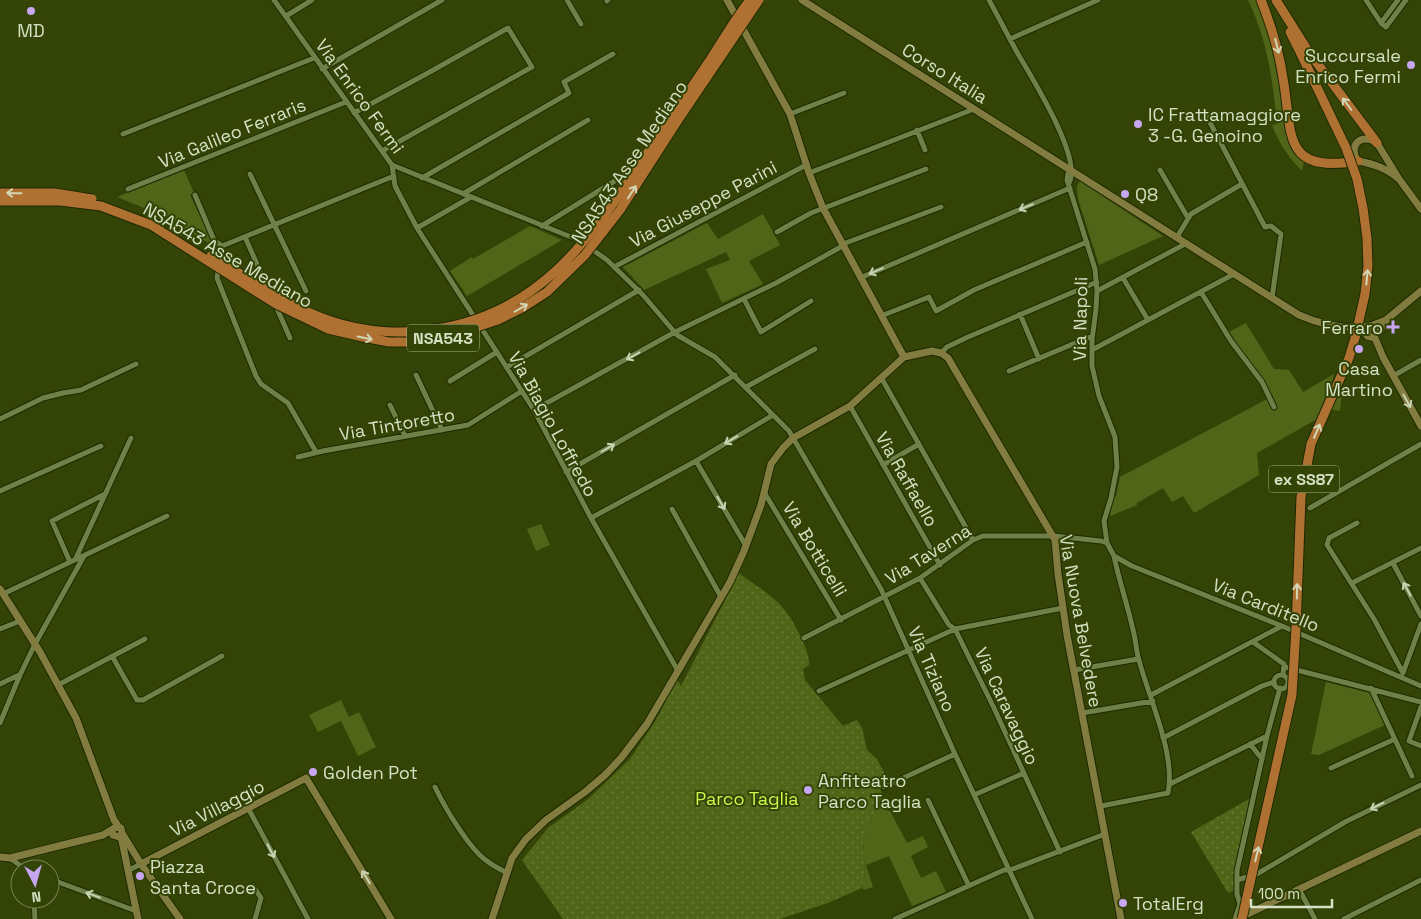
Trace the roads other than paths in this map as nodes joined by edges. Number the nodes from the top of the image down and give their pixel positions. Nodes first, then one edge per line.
1 (274, 0) edge
2 (312, 0) edge
3 (442, 0) edge
4 (567, 0) edge
5 (727, 0) edge
6 (750, 0) edge
7 (759, 0) edge
8 (802, 0) edge
9 (989, 0) edge
10 (1098, 0) edge
11 (1260, 0) edge
12 (1275, 0) edge
13 (1366, 0) edge
14 (1398, 0) edge
15 (1406, 0) edge
16 (286, 16) junction
17 (1381, 23) junction
18 (581, 24) dead end
19 (1010, 39) junction
20 (614, 54) dead end
21 (314, 58) junction
22 (322, 69) junction
23 (844, 93) dead end
24 (346, 102) junction
25 (974, 109) junction
26 (354, 113) junction
27 (1205, 113) dead end
28 (790, 114) junction
29 (588, 120) dead end
30 (918, 130) junction
31 (123, 134) dead end
32 (1377, 143) junction
33 (925, 150) dead end
34 (382, 151) junction
35 (1358, 162) junction
36 (392, 165) junction
37 (806, 165) junction
38 (926, 169) dead end
39 (1071, 170) junction
40 (1160, 170) dead end
41 (809, 173) junction
42 (250, 174) dead end
43 (394, 176) junction
44 (422, 178) junction
45 (618, 178) dead end
46 (1399, 179) junction
47 (1242, 184) junction
48 (1070, 186) junction
49 (128, 189) dead end
50 (0, 193) edge
51 (463, 194) junction
52 (195, 196) dead end
53 (471, 197) junction
54 (1414, 199) junction
55 (0, 201) edge
56 (941, 207) dead end
57 (823, 208) junction
58 (1421, 209) edge
59 (1421, 215) edge
60 (1188, 218) junction
61 (273, 225) junction
62 (542, 226) junction
63 (417, 228) junction
64 (777, 232) dead end
65 (245, 237) junction
66 (1177, 237) junction
67 (1087, 242) junction
68 (1187, 243) junction
69 (843, 244) junction
70 (222, 246) junction
71 (614, 267) junction
72 (1234, 274) junction
73 (860, 278) junction
74 (1123, 278) junction
75 (1097, 282) junction
76 (639, 290) junction
77 (306, 291) dead end
78 (1097, 291) junction
79 (1421, 291) edge
80 (1201, 292) junction
81 (1272, 298) junction
82 (744, 300) junction
83 (811, 301) dead end
84 (1020, 314) junction
85 (881, 316) junction
86 (1148, 320) junction
87 (1386, 320) junction
88 (1371, 325) junction
89 (1355, 329) junction
90 (1380, 331) junction
91 (675, 332) junction
92 (1092, 336) junction
93 (1367, 336) junction
94 (290, 338) dead end
95 (1375, 338) junction
96 (815, 349) dead end
97 (1092, 350) junction
98 (497, 352) junction
99 (944, 354) junction
100 (904, 357) junction
101 (1039, 359) junction
102 (1421, 360) edge
103 (136, 364) dead end
104 (507, 367) junction
105 (1009, 372) dead end
106 (735, 375) junction
107 (416, 376) dead end
108 (1394, 376) junction
109 (882, 378) junction
110 (450, 381) dead end
111 (746, 387) junction
112 (522, 391) junction
113 (390, 404) dead end
114 (850, 406) junction
115 (1274, 407) dead end
116 (534, 410) junction
117 (773, 415) junction
118 (0, 419) edge
119 (1421, 426) edge
120 (442, 430) junction
121 (405, 436) junction
122 (131, 438) dead end
123 (793, 438) junction
124 (919, 444) junction
125 (1421, 444) edge
126 (101, 446) dead end
127 (316, 452) junction
128 (298, 457) dead end
129 (696, 461) junction
130 (883, 465) junction
131 (566, 472) junction
132 (0, 491) edge
133 (764, 492) junction
134 (105, 494) junction
135 (1310, 508) dead end
136 (672, 509) dead end
137 (167, 516) dead end
138 (591, 518) junction
139 (1357, 523) dead end
140 (1054, 536) junction
141 (973, 540) junction
142 (1106, 543) junction
143 (746, 546) junction
144 (1421, 548) edge
145 (84, 556) junction
146 (1114, 556) junction
147 (73, 561) junction
148 (1392, 563) junction
149 (940, 565) junction
150 (920, 578) junction
151 (1352, 583) junction
152 (1, 592) edge
153 (721, 597) junction
154 (885, 597) junction
155 (1063, 608) junction
156 (1421, 616) edge
157 (841, 620) junction
158 (20, 621) junction
159 (1421, 624) edge
160 (1282, 626) junction
161 (0, 629) edge
162 (955, 629) junction
163 (145, 638) dead end
164 (804, 638) dead end
165 (1253, 642) junction
166 (35, 644) junction
167 (909, 650) junction
168 (112, 656) junction
169 (222, 656) dead end
170 (1138, 659) junction
171 (1285, 667) junction
172 (1074, 670) junction
173 (678, 671) junction
174 (1307, 673) junction
175 (20, 675) junction
176 (1283, 675) junction
177 (1402, 675) junction
178 (1274, 682) junction
179 (1288, 683) junction
180 (0, 684) edge
181 (58, 685) junction
182 (1421, 686) edge
183 (1280, 688) junction
184 (1371, 688) junction
185 (819, 691) dead end
186 (1152, 698) junction
187 (1421, 702) edge
188 (1421, 707) edge
189 (1082, 713) junction
190 (0, 723) edge
191 (1267, 736) junction
192 (1163, 738) junction
193 (1395, 739) junction
194 (1250, 744) junction
195 (1421, 746) edge
196 (955, 754) junction
197 (1262, 759) junction
198 (1331, 768) dead end
199 (1024, 772) junction
200 (1412, 776) dead end
201 (1170, 784) junction
202 (1421, 784) edge
203 (434, 787) dead end
204 (884, 787) dead end
205 (974, 795) junction
206 (928, 800) dead end
207 (1100, 806) junction
208 (248, 808) junction
209 (1421, 831) edge
210 (116, 832) junction
211 (1105, 834) junction
212 (1060, 852) junction
213 (0, 856) edge
214 (10, 858) joint
215 (141, 864) junction
216 (129, 870) junction
217 (1010, 870) junction
218 (507, 873) junction
219 (1237, 880) junction
220 (1421, 880) edge
221 (60, 883) edge
222 (253, 886) dead end
223 (969, 886) junction
224 (1299, 889) junction
225 (1240, 904) junction
226 (1253, 911) junction
227 (137, 915) edge
228 (180, 919) edge
229 (255, 919) edge
230 (308, 919) edge
231 (391, 919) edge
232 (492, 919) edge
233 (895, 919) edge
234 (1032, 919) edge
235 (1121, 919) edge
236 (1236, 919) edge
237 (1242, 919) edge
238 (1315, 919) edge
239 (1344, 919) edge

1 - 16 street, Via Enrico Fermi
2 - 16 street
3 - 22 street
4 - 18 street
5 - 28 street
6 -> 50 highway, NSA543 Asse Mediano / NSA543, bridge
55 -> 7 highway, NSA543 Asse Mediano / NSA543, bridge
8 - 25 street, Corso Italia
9 - 19 street
10 - 19 street
11 -> 35 highway
32 -> 12 highway
237 -> 12 highway, ex SS87, bridge
13 - 17 street
14 - 17 street
15 - 17 street
16 - 21 street, Via Enrico Fermi
19 - 39 street
20 - 44 street
21 - 22 street, Via Enrico Fermi
21 - 31 street
22 - 24 street, Via Enrico Fermi
23 - 28 street
24 - 26 street, Via Enrico Fermi
24 - 49 street, Via Galileo Ferraris
25 - 30 street
25 - 39 street, Corso Italia
26 - 34 street, Via Enrico Fermi
26 - 34 street
27 - 47 street
28 - 37 street
29 - 51 street
30 - 33 street
30 - 41 street
32 - 35 street
32 - 46 street
34 - 36 street, Via Enrico Fermi
35 - 46 street
36 - 43 street, Via Biagio Loffredo
36 - 44 street, Via Enrico Fermi
37 - 41 street
37 - 71 street, Via Giuseppe Parini
38 - 57 street
39 - 48 street, Via Napoli
39 - 66 street, Corso Italia
40 - 60 street
41 - 57 street
42 - 61 street
43 - 61 street
43 - 63 street, Via Biagio Loffredo
44 - 51 street, Via Enrico Fermi
45 - 62 street
46 - 54 street
47 - 60 street
47 - 81 street
48 - 67 street, Via Napoli
48 -> 73 street
51 - 53 street, Via Enrico Fermi
52 - 70 street
53 - 62 street, Via Enrico Fermi
53 - 63 street
54 - 58 street
54 - 59 street
56 - 69 street
57 - 64 street
57 - 69 street
60 - 66 street
61 - 65 street
61 - 77 street
62 - 71 street, Via Enrico Fermi
63 - 98 street, Via Biagio Loffredo
65 - 70 street
65 - 94 street
66 - 68 street, Corso Italia
67 - 75 street, Via Napoli
67 - 85 street
68 - 72 street, Corso Italia
68 - 74 street
69 - 73 street
69 - 82 street
70 - 127 street
71 - 76 street, Via Enrico Fermi
72 - 80 street
72 - 81 street, Corso Italia
73 - 85 street
74 - 78 street
74 - 86 street
75 - 78 street, Via Napoli
75 - 84 street
76 - 91 street, Via Enrico Fermi
76 - 104 street
78 - 92 street, Via Napoli
79 - 87 street
80 - 86 street
80 - 115 street
81 - 89 street, Corso Italia
82 - 83 street
82 - 91 street
84 - 99 street
84 - 101 street
85 - 100 street
86 - 97 street
87 - 88 street
87 - 90 street
88 - 89 street
88 - 90 street
88 - 93 street
89 - 93 street
90 - 95 street
91 - 106 street, Via Enrico Fermi
91 -> 116 street
92 - 97 street, Via Napoli
92 - 101 street
93 - 95 street
95 - 108 street
96 - 111 street
97 - 142 street, Via Napoli
98 - 104 street, Via Biagio Loffredo
98 - 110 street
99 - 100 street
99 - 140 street, Via Nuova Belvedere
100 - 109 street
101 - 105 street
102 - 108 street
103 - 118 street
104 - 112 street, Via Biagio Loffredo
106 - 111 street, Via Enrico Fermi
131 -> 106 street
107 - 120 street
108 -> 119 street
109 - 114 street
109 - 124 street
111 - 117 street, Via Enrico Fermi
112 - 116 street, Via Biagio Loffredo
112 - 120 street, Via Tintoretto
113 - 121 street
114 - 123 street
114 - 130 street, Via Raffaello
116 - 131 street, Via Biagio Loffredo
117 - 123 street, Via Enrico Fermi
117 -> 129 street
120 - 121 street, Via Tintoretto
121 - 127 street, Via Tintoretto
122 - 134 street
123 - 133 street
123 - 154 street, Via Tiziano
124 - 130 street
124 - 141 street
125 - 135 street
126 - 132 street
127 - 128 street, Via Tintoretto
129 - 138 street
129 -> 143 street
130 - 149 street, Via Raffaello
131 - 138 street, Via Biagio Loffredo
133 - 143 street
133 - 157 street, Via Botticelli
134 - 147 street
134 - 147 street
136 - 153 street
137 - 145 street
138 - 173 street, Via Biagio Loffredo
139 - 151 street
140 - 141 street, Via Taverna
140 - 142 street, Via Taverna
140 - 155 street, Via Nuova Belvedere
141 - 149 street, Via Taverna
142 - 146 street
143 - 153 street
144 - 148 street
145 - 147 street
145 - 166 street
146 - 160 street, Via Carditello
146 - 170 street
147 - 152 street
148 - 151 street
156 -> 148 street
149 - 150 street, Via Taverna
150 - 154 street, Via Taverna
150 - 162 street, Via Caravaggio
151 - 177 street
152 - 158 street
153 - 173 street
154 - 157 street, Via Taverna
154 - 167 street, Via Tiziano
155 - 162 street
155 - 172 street, Via Nuova Belvedere
157 - 164 street, Via Taverna
158 - 161 street
158 - 166 street
159 - 177 street
160 - 165 street
160 - 177 street, Via Carditello
162 - 167 street
162 - 199 street, Via Caravaggio
163 - 168 street
165 - 171 street
165 - 186 street
166 - 175 street
166 - 181 street
167 - 185 street
167 - 196 street, Via Tiziano
168 - 169 street
168 - 181 street
170 - 172 street
170 - 186 street
171 - 174 street
171 - 176 street
172 - 189 street, Via Nuova Belvedere
173 - 218 street
174 - 179 street
174 - 184 street
175 - 180 street
175 - 190 street
176 - 178 street
176 - 179 street
177 - 182 street, Via Carditello
178 - 183 street
178 - 192 street
179 - 183 street
181 - 210 street
183 - 191 street
184 - 187 street
184 - 193 street
186 - 189 street
186 - 192 street
188 - 195 street
189 - 207 street, Via Nuova Belvedere
191 - 194 street
191 - 197 street
192 - 201 street
193 - 198 street
193 - 200 street
194 - 197 street
194 - 201 street
196 - 204 street
196 - 205 street, Via Tiziano
197 - 219 street
199 - 205 street
199 - 212 street, Via Caravaggio
201 - 207 street
202 -> 219 street
203 - 218 street
205 - 217 street, Via Tiziano
206 - 223 street
207 - 211 street, Via Nuova Belvedere
208 - 215 street, Via Villaggio
208 -> 230 street
231 -> 208 street, Via Villaggio
209 - 224 street
210 - 214 street
210 - 215 street
210 - 216 street
211 - 212 street
211 - 235 street, Via Nuova Belvedere
212 - 217 street
213 - 214 street
215 - 216 street
215 - 228 street
216 - 227 street
217 - 223 street
217 - 234 street, Via Tiziano
218 - 232 street
219 - 225 street
220 - 239 street
227 -> 221 street
222 - 229 street
223 - 233 street
224 - 226 street
224 - 238 street
225 - 226 street
225 - 236 street
226 - 236 street

